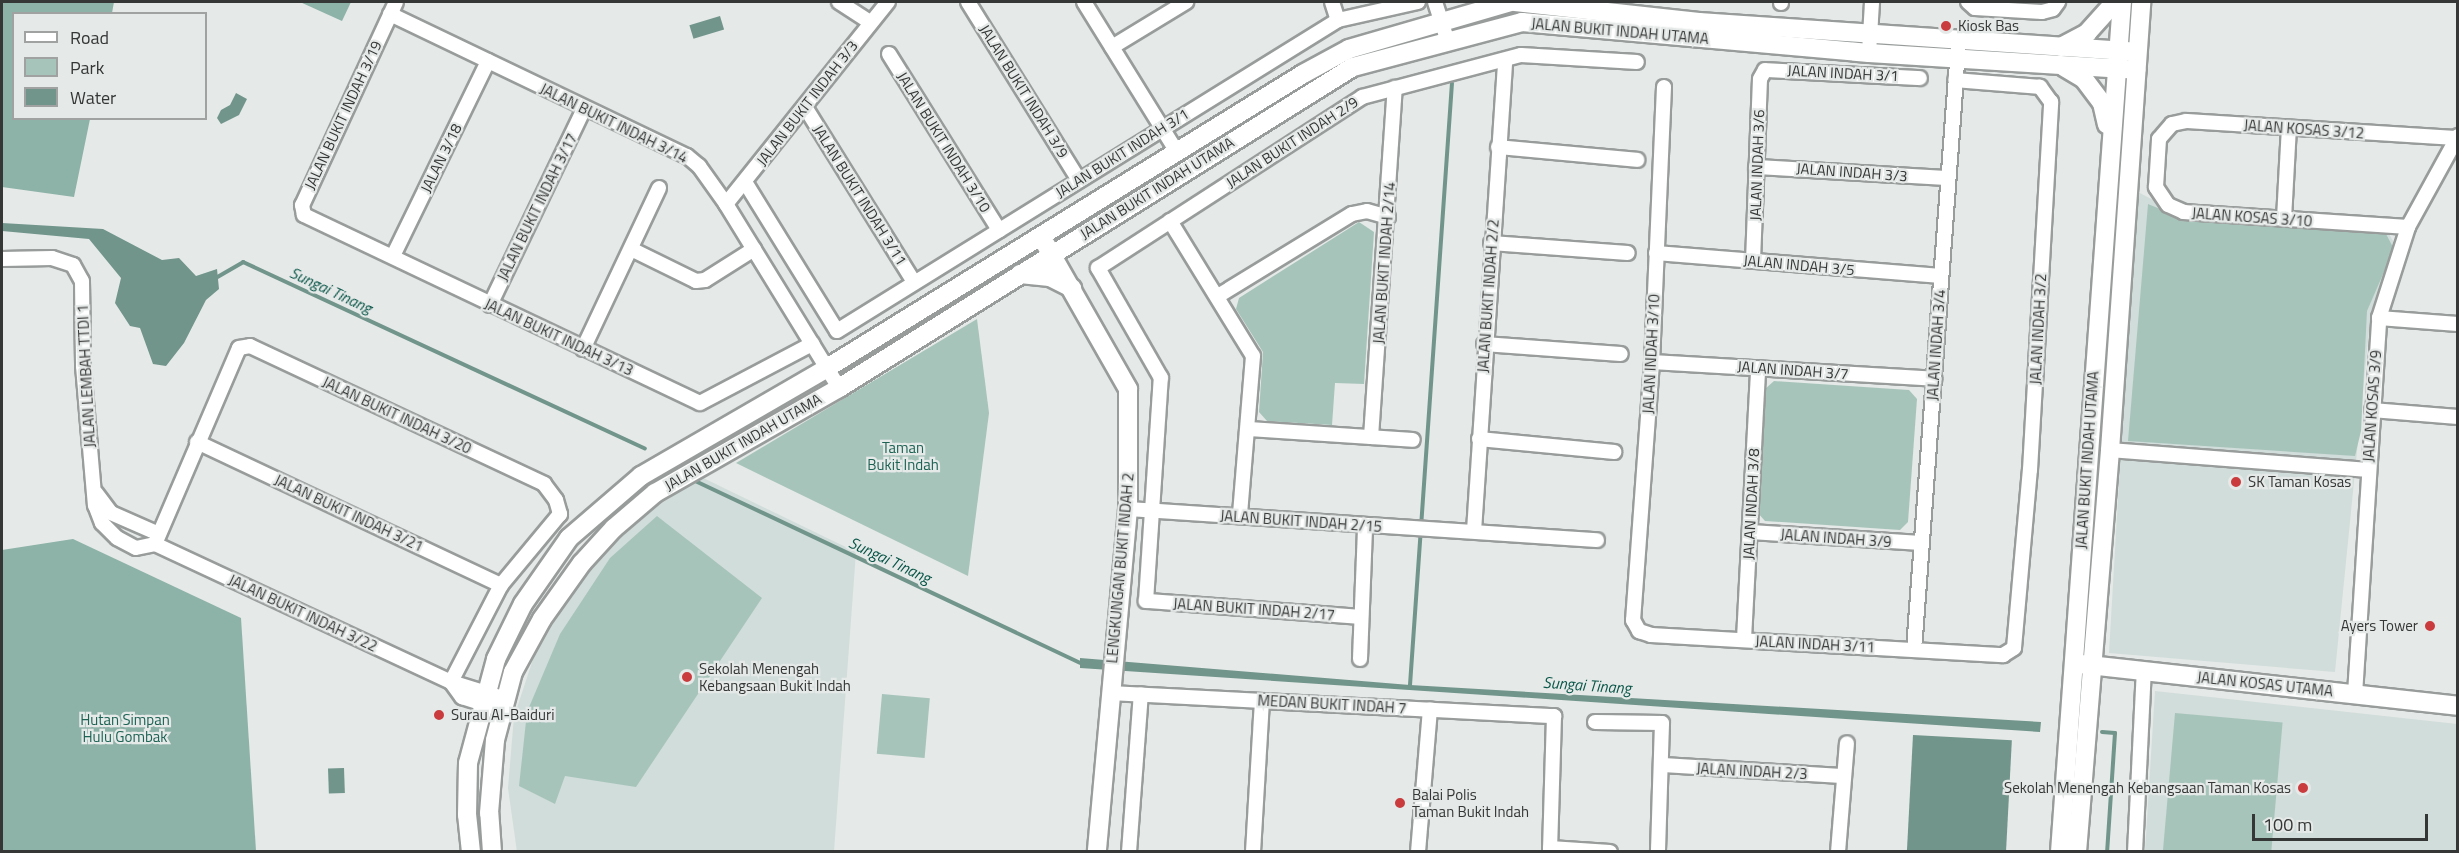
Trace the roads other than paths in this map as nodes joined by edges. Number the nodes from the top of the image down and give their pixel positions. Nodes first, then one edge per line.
1 (396, 2) edge
2 (839, 2) edge
3 (888, 2) edge
4 (968, 2) edge
5 (1084, 2) edge
6 (1186, 2) edge
7 (1332, 2) edge
8 (1418, 2) edge
9 (1435, 2) edge
10 (1510, 2) edge
11 (1515, 2) edge
12 (1872, 2) edge
13 (1968, 2) edge
14 (2058, 2) edge
15 (2115, 2) edge
16 (2122, 2) edge
17 (2140, 2) edge
18 (390, 14) junction
19 (1338, 20) junction
20 (870, 22) junction
21 (1441, 22) junction
22 (1447, 40) junction
23 (1869, 44) junction
24 (1112, 47) junction
25 (1958, 50) junction
26 (2137, 52) junction
27 (890, 54) dead end
28 (2061, 56) junction
29 (1505, 60) junction
30 (2117, 60) junction
31 (488, 61) junction
32 (1636, 62) dead end
33 (1765, 70) joint
34 (2136, 70) junction
35 (1920, 78) dead end
36 (1955, 80) junction
37 (1664, 87) dead end
38 (1395, 88) junction
39 (805, 107) junction
40 (584, 109) junction
41 (1162, 128) junction
42 (2289, 128) junction
43 (2110, 134) junction
44 (2456, 137) edge
45 (2159, 139) joint
46 (1498, 147) junction
47 (1177, 152) junction
48 (1637, 160) dead end
49 (1756, 166) junction
50 (1948, 178) junction
51 (1079, 180) junction
52 (745, 182) junction
53 (659, 188) dead end
54 (726, 204) junction
55 (304, 215) joint
56 (1388, 217) junction
57 (2284, 219) junction
58 (1170, 221) junction
59 (2408, 227) junction
60 (999, 230) junction
61 (1040, 236) junction
62 (1080, 236) junction
63 (1491, 243) junction
64 (631, 249) junction
65 (754, 249) junction
66 (1628, 253) dead end
67 (1656, 253) junction
68 (1052, 254) junction
69 (393, 256) junction
70 (2, 259) edge
71 (1753, 261) junction
72 (1020, 274) junction
73 (1941, 276) junction
74 (914, 282) junction
75 (1074, 290) junction
76 (1218, 296) junction
77 (490, 305) junction
78 (2379, 318) junction
79 (2457, 324) edge
80 (812, 344) junction
81 (1484, 344) junction
82 (583, 349) junction
83 (1621, 354) dead end
84 (1652, 362) junction
85 (827, 368) junction
86 (1758, 368) junction
87 (1934, 379) junction
88 (839, 388) junction
89 (2372, 410) junction
90 (2457, 417) edge
91 (1249, 429) junction
92 (1371, 437) junction
93 (1479, 439) junction
94 (1413, 440) dead end
95 (197, 442) junction
96 (2110, 450) junction
97 (1614, 452) dead end
98 (2368, 470) junction
99 (93, 488) junction
100 (1128, 509) junction
101 (1153, 512) junction
102 (1239, 515) junction
103 (1365, 526) junction
104 (1474, 531) junction
105 (1750, 532) junction
106 (157, 539) junction
107 (1597, 540) dead end
108 (1922, 543) junction
109 (501, 585) junction
110 (1361, 617) junction
111 (1633, 620) joint
112 (1744, 639) junction
113 (1914, 650) junction
114 (2003, 655) joint
115 (1360, 659) dead end
116 (2072, 663) junction
117 (2090, 665) junction
118 (2144, 671) junction
119 (451, 682) junction
120 (1110, 693) junction
121 (1141, 694) junction
122 (2355, 694) junction
123 (483, 698) junction
124 (1262, 701) junction
125 (502, 704) junction
126 (2457, 706) edge
127 (1430, 710) junction
128 (1595, 722) dead end
129 (1847, 744) dead end
130 (1662, 765) junction
131 (1843, 776) junction
132 (1550, 850) edge
133 (471, 852) edge
134 (492, 852) edge
135 (1097, 852) edge
136 (1129, 852) edge
137 (1253, 852) edge
138 (1419, 852) edge
139 (1610, 852) edge
140 (1658, 852) edge
141 (1838, 852) edge
142 (2060, 852) edge
143 (2077, 852) edge
144 (2135, 852) edge

1 - 18 street, JALAN BUKIT INDAH 3/19
2 - 20 street
3 - 20 street, JALAN BUKIT INDAH 3/3
4 - 51 street, JALAN BUKIT INDAH 3/9
5 - 24 street
6 - 24 street
7 - 19 street
8 - 19 street, JALAN BUKIT INDAH 3/1
9 - 21 street
10 - 21 street, JALAN BUKIT INDAH UTAMA
11 - 23 street, JALAN BUKIT INDAH UTAMA
12 - 23 street
13 - 14 street
15 - 28 street
16 - 30 street
17 - 26 street
18 - 31 street, JALAN BUKIT INDAH 3/14
18 - 55 street, JALAN BUKIT INDAH 3/19
19 - 41 street, JALAN BUKIT INDAH 3/1
20 - 39 street, JALAN BUKIT INDAH 3/3
21 - 22 street
21 - 47 street, JALAN BUKIT INDAH UTAMA
22 - 23 street, JALAN BUKIT INDAH UTAMA
22 - 62 street, JALAN BUKIT INDAH UTAMA
23 - 25 street, JALAN BUKIT INDAH UTAMA
24 - 41 street
25 - 28 street, JALAN BUKIT INDAH UTAMA
25 - 36 street, JALAN INDAH 3/4
26 - 30 street, JALAN BUKIT INDAH UTAMA
26 - 34 street, JALAN BUKIT INDAH UTAMA
27 - 60 street, JALAN BUKIT INDAH 3/10
28 - 30 street, JALAN BUKIT INDAH UTAMA
28 - 43 street
29 - 32 street, JALAN BUKIT INDAH 2/9
29 - 38 street, JALAN BUKIT INDAH 2/9
29 - 46 street, JALAN BUKIT INDAH 2/2
30 - 34 street, JALAN BUKIT INDAH UTAMA
30 - 43 street, JALAN BUKIT INDAH UTAMA
31 - 40 street, JALAN BUKIT INDAH 3/14
31 - 69 street, JALAN 3/18
33 - 35 street, JALAN INDAH 3/1
33 - 49 street, JALAN INDAH 3/6
34 - 96 street, JALAN BUKIT INDAH UTAMA
36 - 50 street, JALAN INDAH 3/4
36 - 114 street, JALAN INDAH 3/2
37 - 67 street, JALAN INDAH 3/10
38 - 56 street, JALAN BUKIT INDAH 2/14
38 - 58 street, JALAN BUKIT INDAH 2/9
39 - 52 street, JALAN BUKIT INDAH 3/3
39 - 74 street, JALAN BUKIT INDAH 3/11
40 - 54 street, JALAN BUKIT INDAH 3/14
40 - 77 street, JALAN BUKIT INDAH 3/17
41 - 47 street
41 - 51 street, JALAN BUKIT INDAH 3/1
42 - 44 street, JALAN KOSAS 3/12
42 - 45 street, JALAN KOSAS 3/12
42 - 57 street
43 - 116 street, JALAN BUKIT INDAH UTAMA
44 - 59 street, JALAN KOSAS 3/9
45 - 57 street, JALAN KOSAS 3/10
46 - 48 street
46 - 63 street, JALAN BUKIT INDAH 2/2
47 - 61 street, JALAN BUKIT INDAH UTAMA
49 - 50 street, JALAN INDAH 3/3
49 - 71 street, JALAN INDAH 3/6
50 - 73 street, JALAN INDAH 3/4
51 - 60 street, JALAN BUKIT INDAH 3/1
52 - 54 street, JALAN BUKIT INDAH 3/3
52 - 74 street, JALAN BUKIT INDAH 3/1
53 - 64 street
54 - 65 street, JALAN BUKIT INDAH 3/14
55 - 69 street, JALAN BUKIT INDAH 3/13
56 - 76 street
56 - 92 street, JALAN BUKIT INDAH 2/14
57 - 59 street, JALAN KOSAS 3/10
58 - 76 street
58 - 101 street, JALAN BUKIT INDAH 2/9
59 - 78 street, JALAN KOSAS 3/9
60 - 74 street, JALAN BUKIT INDAH 3/1
61 - 68 street, LENGKUNGAN BUKIT INDAH 2
61 - 85 street, JALAN BUKIT INDAH UTAMA
62 - 68 street, JALAN BUKIT INDAH UTAMA
62 - 75 street
63 - 66 street
63 - 81 street, JALAN BUKIT INDAH 2/2
64 - 65 street
64 - 82 street
65 - 80 street, JALAN BUKIT INDAH 3/14
67 - 71 street, JALAN INDAH 3/5
67 - 84 street, JALAN INDAH 3/10
68 - 72 street, JALAN BUKIT INDAH UTAMA
68 - 75 street, LENGKUNGAN BUKIT INDAH 2
69 - 77 street, JALAN BUKIT INDAH 3/13
70 - 99 street, JALAN LEMBAH TTDI 1
71 - 73 street, JALAN INDAH 3/5
72 - 75 street
72 - 88 street, JALAN BUKIT INDAH UTAMA
73 - 87 street, JALAN INDAH 3/4
75 - 100 street, LENGKUNGAN BUKIT INDAH 2
76 - 91 street
77 - 82 street, JALAN BUKIT INDAH 3/13
78 - 79 street
78 - 89 street, JALAN KOSAS 3/9
80 - 82 street, JALAN BUKIT INDAH 3/13
80 - 85 street, JALAN BUKIT INDAH 3/14
81 - 83 street
81 - 93 street, JALAN BUKIT INDAH 2/2
84 - 86 street, JALAN INDAH 3/7
84 - 111 street, JALAN INDAH 3/10
85 - 88 street, JALAN BUKIT INDAH 3/14
85 - 123 street, JALAN BUKIT INDAH UTAMA
86 - 87 street, JALAN INDAH 3/7
86 - 105 street, JALAN INDAH 3/8
87 - 108 street, JALAN INDAH 3/4
88 - 125 street, JALAN BUKIT INDAH UTAMA
89 - 90 street
89 - 98 street, JALAN KOSAS 3/9
91 - 92 street
91 - 102 street
92 - 94 street
93 - 97 street
93 - 104 street, JALAN BUKIT INDAH 2/2
95 - 106 street
95 - 109 street, JALAN BUKIT INDAH 3/21
95 - 109 street, JALAN BUKIT INDAH 3/20
96 - 98 street
96 - 117 street, JALAN BUKIT INDAH UTAMA
98 - 122 street, JALAN KOSAS 3/9
99 - 106 street
99 - 106 street, JALAN LEMBAH TTDI 1
100 - 101 street, JALAN BUKIT INDAH 2/15
100 - 120 street, LENGKUNGAN BUKIT INDAH 2
101 - 102 street, JALAN BUKIT INDAH 2/15
101 - 110 street, JALAN BUKIT INDAH 2/17
102 - 103 street, JALAN BUKIT INDAH 2/15
103 - 104 street, JALAN BUKIT INDAH 2/15
103 - 110 street
104 - 107 street, JALAN BUKIT INDAH 2/15
105 - 108 street, JALAN INDAH 3/9
105 - 112 street, JALAN INDAH 3/8
106 - 119 street, JALAN BUKIT INDAH 3/22
108 - 113 street, JALAN INDAH 3/4
109 - 119 street
110 - 115 street
111 - 112 street, JALAN INDAH 3/11
112 - 113 street, JALAN INDAH 3/11
113 - 114 street, JALAN INDAH 3/11
116 - 117 street, JALAN KOSAS UTAMA
116 - 142 street, JALAN BUKIT INDAH UTAMA
117 - 118 street, JALAN KOSAS UTAMA
117 - 143 street, JALAN BUKIT INDAH UTAMA
118 - 122 street, JALAN KOSAS UTAMA
118 - 144 street
119 - 123 street, JALAN BUKIT INDAH 3/22
120 - 121 street, MEDAN BUKIT INDAH 7
120 - 135 street, LENGKUNGAN BUKIT INDAH 2
121 - 124 street, MEDAN BUKIT INDAH 7
121 - 136 street
122 - 126 street, JALAN KOSAS UTAMA
123 - 125 street, JALAN BUKIT INDAH 3/22
123 - 133 street, JALAN BUKIT INDAH UTAMA
124 - 127 street, MEDAN BUKIT INDAH 7
124 - 137 street
125 - 134 street, JALAN BUKIT INDAH UTAMA
127 - 132 street, MEDAN BUKIT INDAH 7
127 - 138 street
128 - 130 street
129 - 131 street
130 - 131 street, JALAN INDAH 2/3
130 - 140 street
131 - 141 street
132 - 139 street

